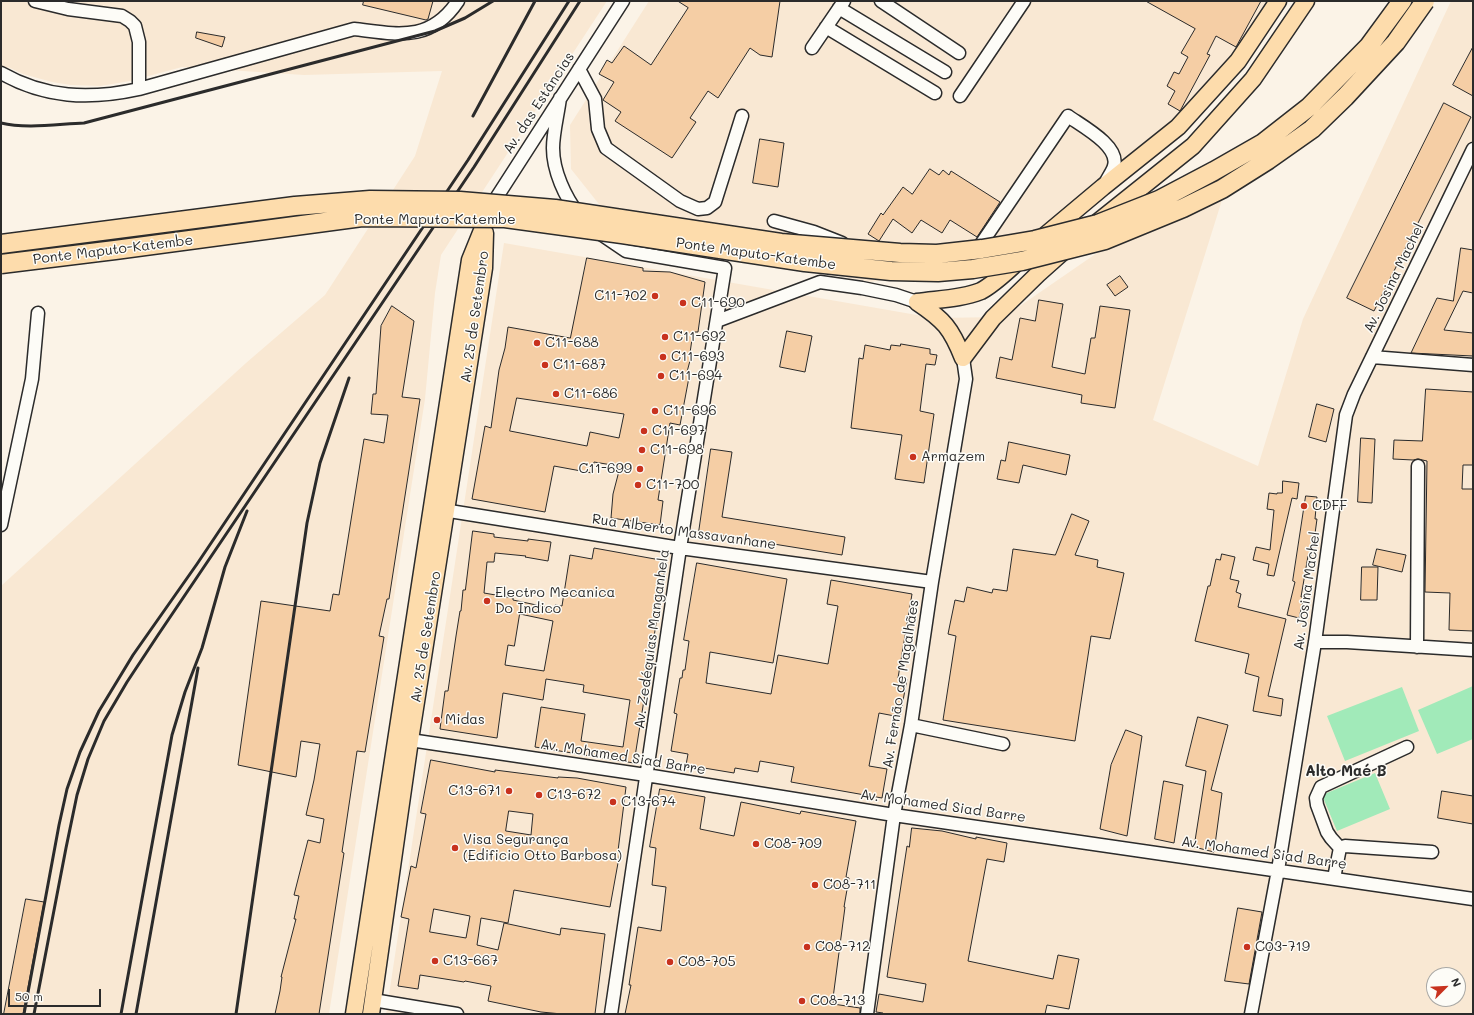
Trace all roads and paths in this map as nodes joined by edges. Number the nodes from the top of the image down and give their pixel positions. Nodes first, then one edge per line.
1 (35, 1) edge
2 (458, 1) edge
3 (623, 1) edge
4 (881, 1) edge
5 (1024, 1) edge
6 (1278, 1) edge
7 (1306, 1) edge
8 (1402, 1) edge
9 (1425, 1) edge
10 (842, 4) edge
11 (826, 26) junction
12 (812, 48) dead end
13 (959, 52) dead end
14 (579, 69) junction
15 (944, 72) dead end
16 (1, 73) edge
17 (138, 89) junction
18 (935, 93) dead end
19 (960, 96) dead end
20 (560, 98) junction
21 (742, 116) dead end
22 (1473, 149) edge
23 (1103, 187) junction
24 (774, 221) dead end
25 (485, 223) joint
26 (1, 244) edge
27 (1, 264) edge
28 (917, 302) junction
29 (38, 313) dead end
30 (717, 321) junction
31 (1372, 357) junction
32 (963, 358) junction
33 (1473, 365) edge
34 (1418, 466) dead end
35 (439, 510) junction
36 (1, 525) edge
37 (680, 548) junction
38 (932, 582) junction
39 (1316, 642) junction
40 (1417, 647) junction
41 (1473, 650) edge
42 (911, 725) junction
43 (410, 740) junction
44 (1003, 744) dead end
45 (1407, 747) dead end
46 (646, 775) junction
47 (894, 815) junction
48 (1340, 848) junction
49 (1432, 852) dead end
50 (1278, 870) junction
51 (1334, 878) junction
52 (1473, 899) edge
53 (372, 1007) edge
54 (354, 1014) edge
55 (457, 1014) edge
56 (611, 1014) edge
57 (867, 1014) edge
58 (1251, 1014) edge

1 - 17 street
2 - 17 street
3 - 14 street, Av. das Estâncias
4 - 13 street
5 - 19 street
6 - 23 main road
7 - 32 main road
8 - 26 highway, Ponte Maputo-Katembe, bridge
9 - 27 highway, Ponte Maputo-Katembe, bridge
10 - 11 street
10 - 15 street
11 - 12 street
11 - 18 street
14 - 20 street, Av. das Estâncias
14 - 21 street
16 - 17 street
20 - 25 street, Av. das Estâncias
20 - 30 street, Av. Zedéquias Manganhela
22 - 31 street, Av. Josina Machel
23 - 24 street
23 - 28 main road
25 - 35 main road, Av. 25 de Setembro
28 - 30 street
28 - 32 main road
29 - 36 street
30 - 37 street, Av. Zedéquias Manganhela
31 - 33 street
31 - 39 street, Av. Josina Machel
32 - 38 street, Av. Fernão de Magalhães
34 - 40 street
35 - 37 street, Rua Alberto Massavanhane
35 - 43 main road, Av. 25 de Setembro
35 - 54 main road, Av. 25 de Setembro
37 - 38 street, Rua Alberto Massavanhane
37 - 46 street, Av. Zedéquias Manganhela
38 - 42 street, Av. Fernão de Magalhães
39 - 40 street
39 - 50 street, Av. Josina Machel
40 - 41 street
42 - 44 street
42 - 47 street, Av. Fernão de Magalhães
43 - 46 street, Av. Mohamed Siad Barre
43 - 53 main road, Av. 25 de Setembro
45 - 48 street
46 - 47 street, Av. Mohamed Siad Barre
46 - 56 street, Av. Zedéquias Manganhela
47 - 50 street, Av. Mohamed Siad Barre
47 - 57 street, Av. Fernão de Magalhães
48 - 49 street
48 - 51 street
50 - 51 street, Av. Mohamed Siad Barre
50 - 58 street, Av. Josina Machel
51 - 52 street, Av. Mohamed Siad Barre
53 - 55 street

